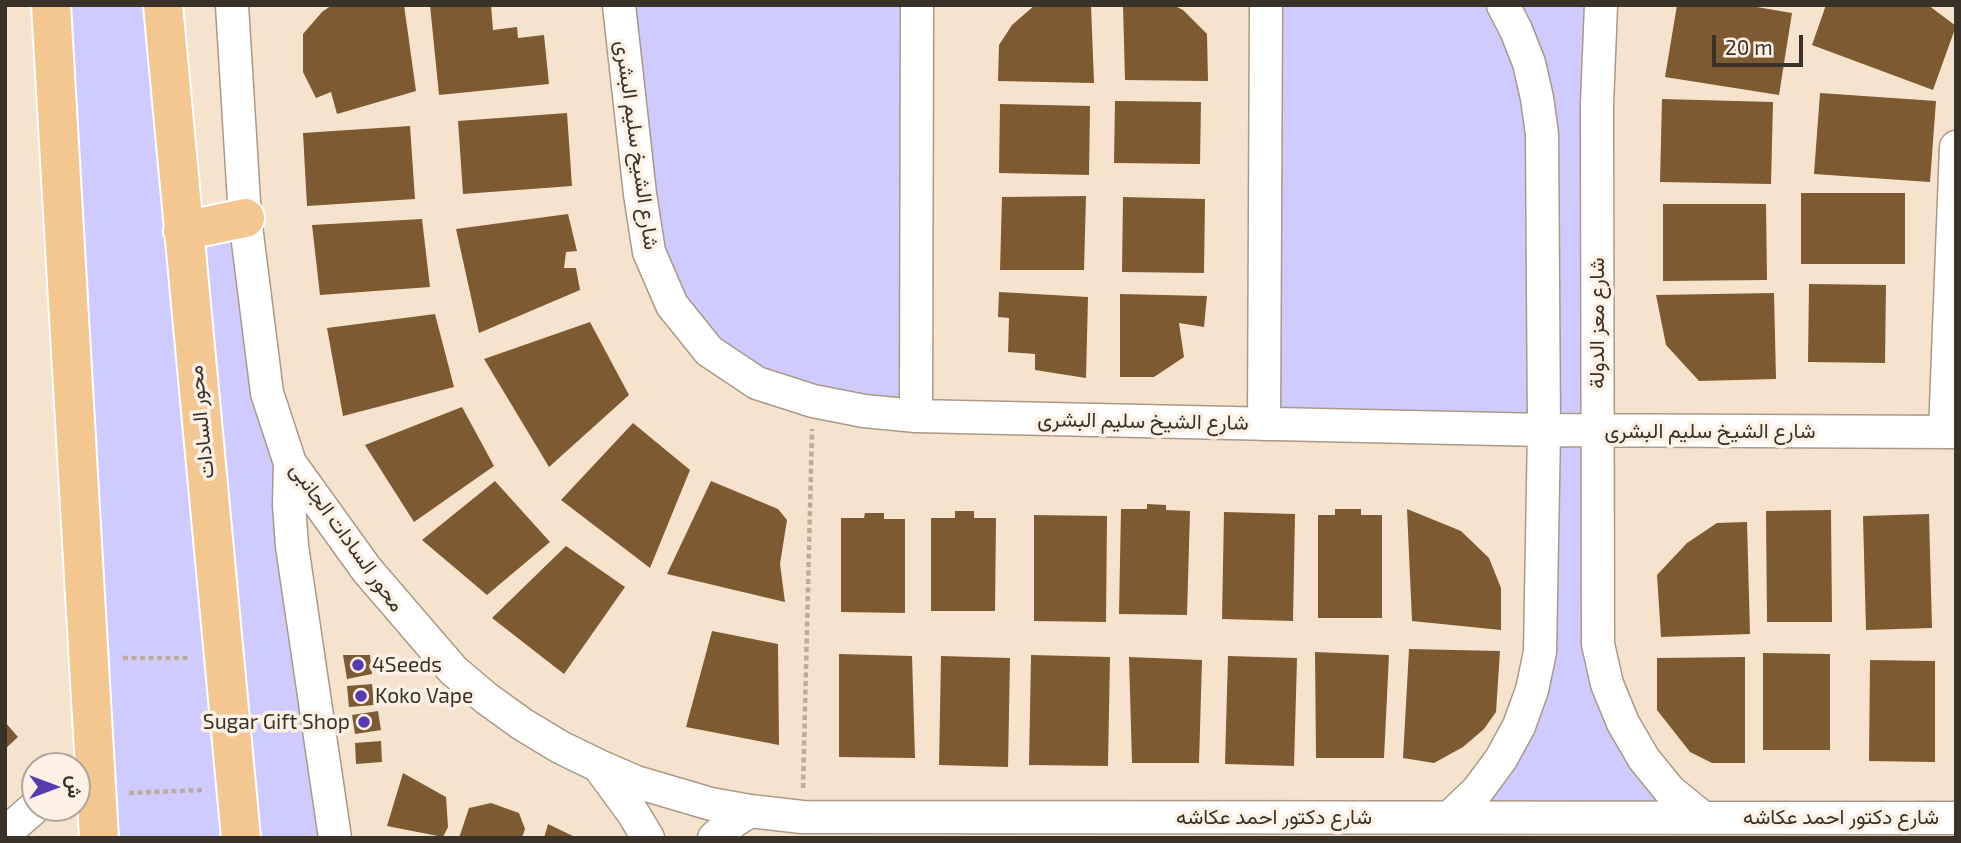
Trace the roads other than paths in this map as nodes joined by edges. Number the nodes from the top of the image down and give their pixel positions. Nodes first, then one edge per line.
1 (51, 5) edge
2 (163, 5) edge
3 (232, 5) edge
4 (619, 5) edge
5 (917, 5) edge
6 (1266, 5) edge
7 (1503, 5) edge
8 (1601, 5) edge
9 (1956, 147) edge
10 (244, 218) junction
11 (183, 231) junction
12 (916, 416) junction
13 (1264, 424) junction
14 (1544, 430) junction
15 (1597, 430) junction
16 (1950, 432) edge
17 (290, 463) junction
18 (89, 752) edge
19 (599, 766) junction
20 (91, 785) edge
21 (750, 811) junction
22 (1450, 817) junction
23 (1702, 817) junction
24 (1956, 818) edge
25 (21, 819) edge
26 (1747, 827) edge
27 (243, 835) edge
28 (5, 836) edge
29 (99, 838) edge
30 (335, 838) edge
31 (648, 838) edge
32 (714, 838) edge

1 - 18 main road
2 - 11 main road, محور السادات
3 - 10 street, محور السادات الجانبى
4 - 12 street, شارع الشيخ سليم البشرى
5 - 12 street
6 - 13 street
7 - 14 street
8 - 15 street, شارع معز الدولة
9 - 16 street
10 - 11 main road
10 - 17 street, محور السادات الجانبى
11 - 27 main road, محور السادات
12 - 13 street, شارع الشيخ سليم البشرى
13 - 14 street, شارع الشيخ سليم البشرى
14 - 15 street, شارع الشيخ سليم البشرى
14 - 22 street
15 - 16 street, شارع الشيخ سليم البشرى
15 - 23 street, شارع معز الدولة
17 - 19 street, محور السادات الجانبى
17 - 30 street
19 - 21 street, شارع دكتور احمد عكاشه
19 - 31 street
20 - 29 main road
21 - 22 street, شارع دكتور احمد عكاشه
21 - 32 street
22 - 23 street, شارع دكتور احمد عكاشه
23 - 26 street, شارع دكتور احمد عكاشه
24 - 26 street, شارع دكتور احمد عكاشه
25 - 28 street

